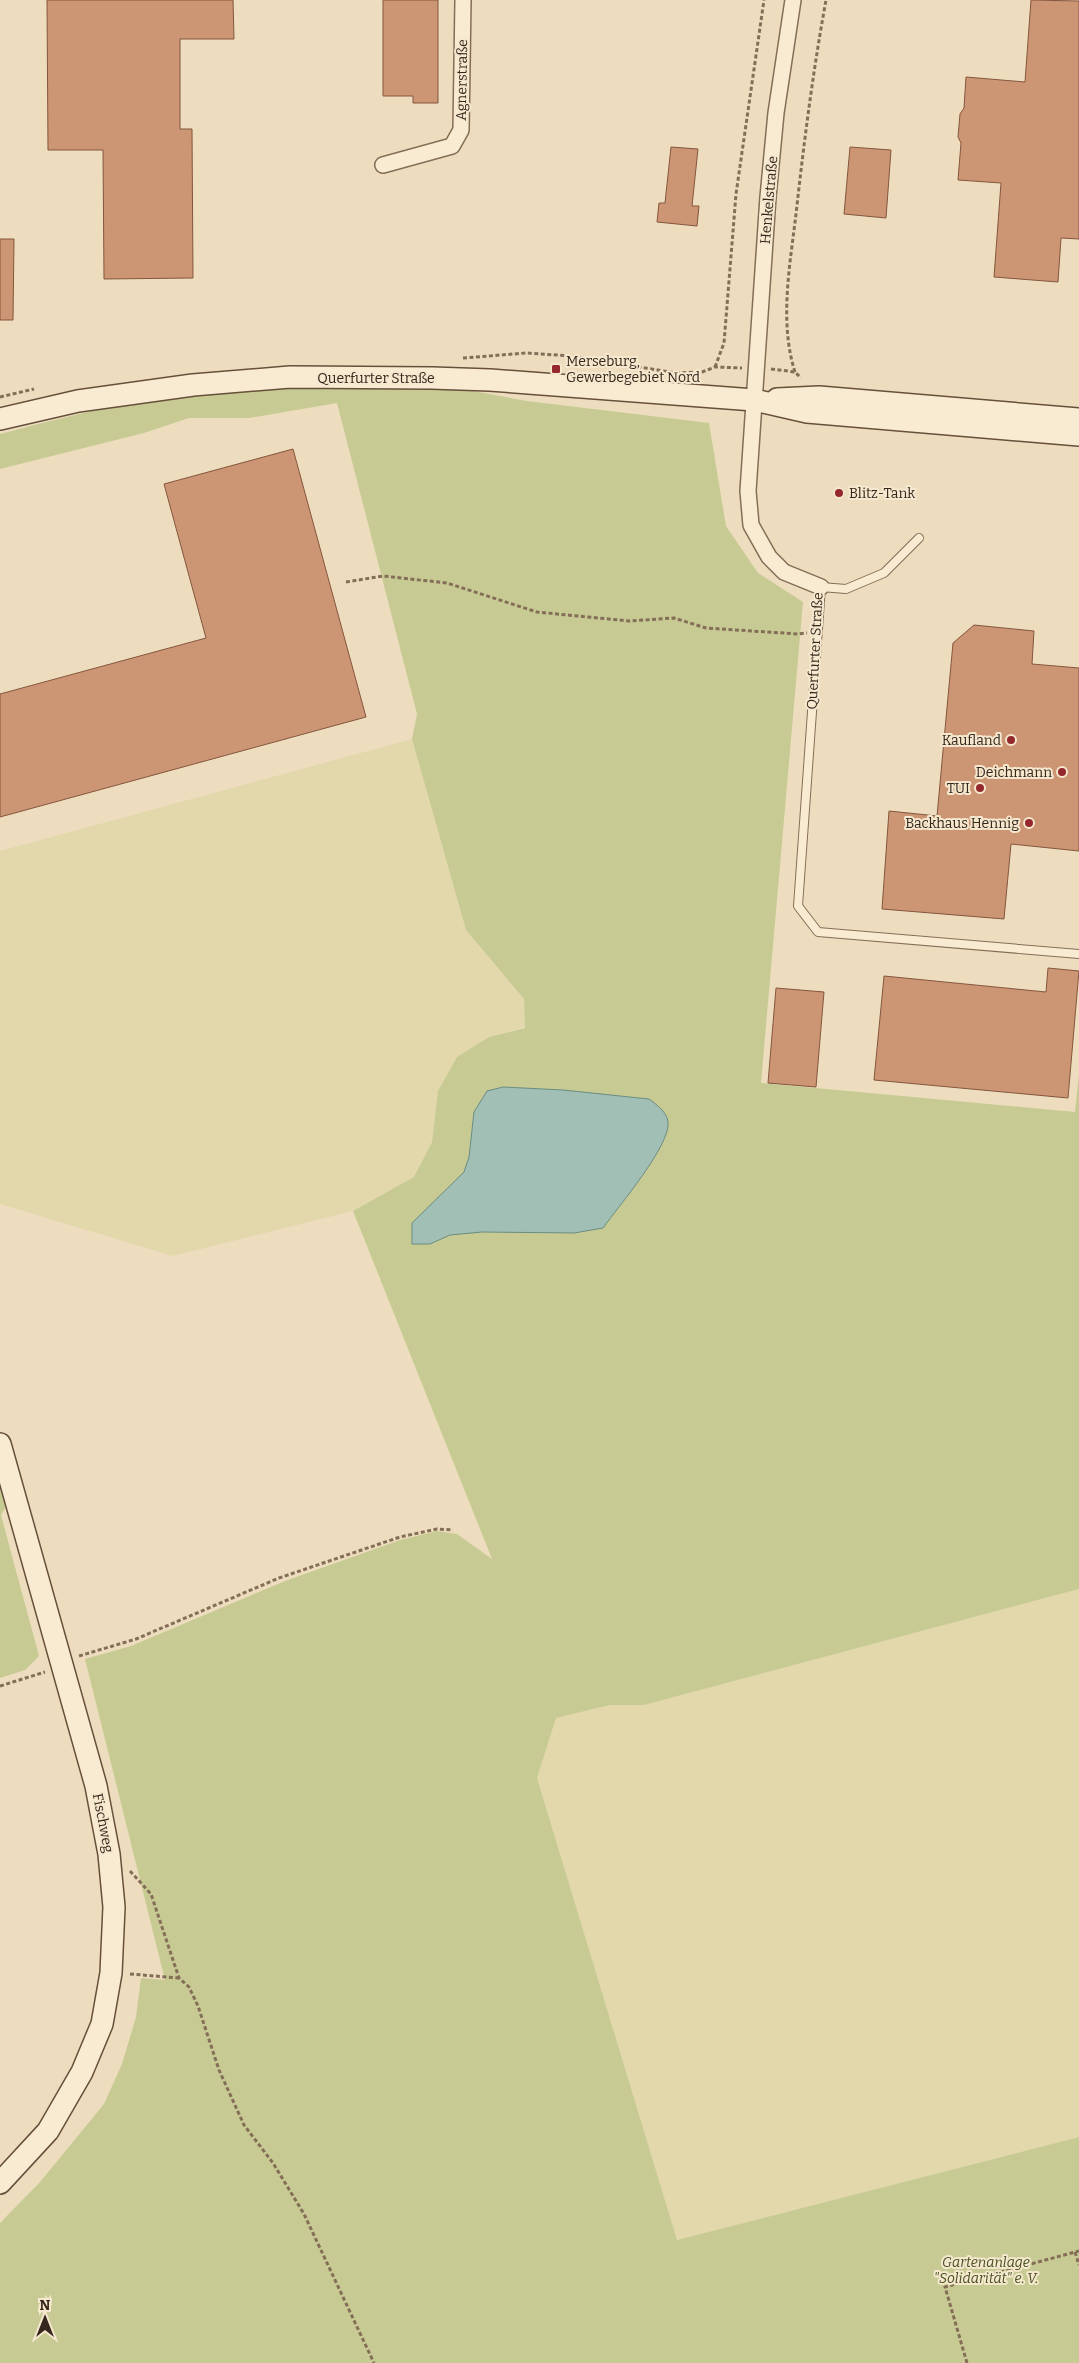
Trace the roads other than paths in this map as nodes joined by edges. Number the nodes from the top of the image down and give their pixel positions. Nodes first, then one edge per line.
1 (463, 0) edge
2 (793, 0) edge
3 (383, 165) dead end
4 (754, 400) junction
5 (0, 419) edge
6 (1079, 419) edge
7 (1079, 435) edge
8 (920, 538) dead end
9 (821, 587) junction
10 (1079, 954) edge
11 (0, 1444) edge
12 (0, 2183) edge

1 - 3 street, Agnerstraße
2 - 4 street, Henkelstraße
4 - 5 main road, Querfurter Straße
4 - 6 main road, Querfurter Straße
4 - 7 main road, Querfurter Straße
4 - 9 street, Querfurter Straße
8 - 9 lane
9 - 10 lane, Querfurter Straße
11 - 12 main road, Fischweg

